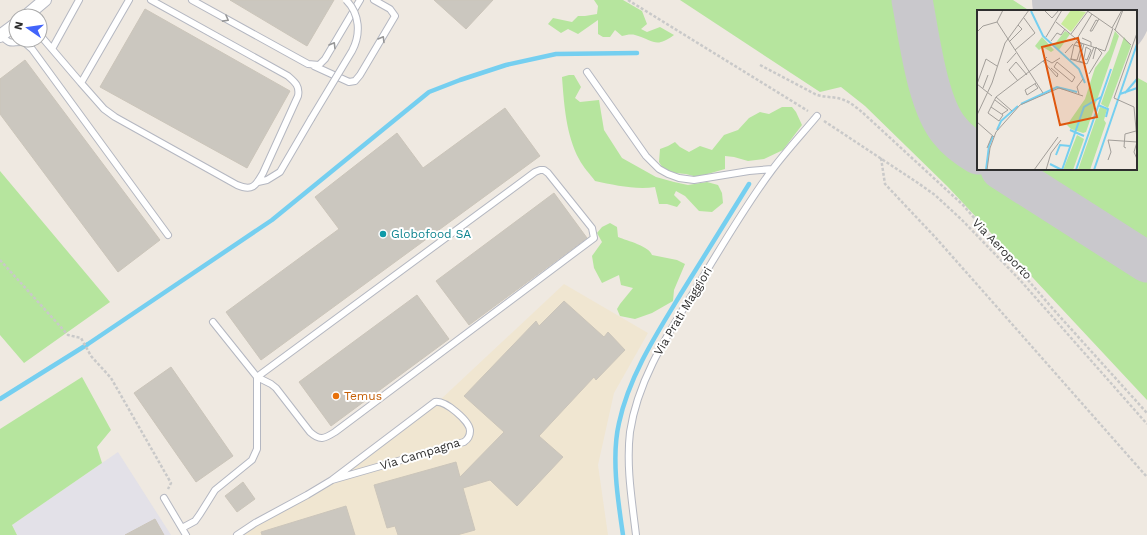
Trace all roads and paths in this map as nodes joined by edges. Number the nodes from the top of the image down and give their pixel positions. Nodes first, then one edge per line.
1 (45, 0) edge
2 (79, 0) edge
3 (129, 0) edge
4 (151, 0) edge
5 (192, 0) edge
6 (346, 0) edge
7 (360, 0) edge
8 (374, 0) edge
9 (628, 0) edge
10 (36, 8) edge
11 (0, 36) edge
12 (48, 44) edge
13 (52, 49) junction
14 (760, 65) dead end
15 (314, 66) junction
16 (587, 72) dead end
17 (81, 83) junction
18 (817, 116) junction
19 (881, 157) junction
20 (772, 170) junction
21 (258, 182) junction
22 (168, 235) dead end
23 (0, 260) edge
24 (213, 322) dead end
25 (257, 377) junction
26 (1147, 413) edge
27 (1147, 424) edge
28 (1147, 477) edge
29 (332, 480) junction
30 (164, 498) joint
31 (182, 528) junction
32 (186, 535) edge
33 (237, 535) edge
34 (636, 535) edge

1 - 10 street
2 - 13 lane
3 - 17 lane
4 - 21 lane
5 -> 15 lane
6 - 21 lane, bridge
15 -> 7 lane
15 -> 8 lane
9 - 18 path, Via Aeroporto
11 - 22 lane
12 - 13 lane
13 - 17 lane
14 - 26 path
16 - 20 lane
17 - 21 lane
18 - 19 path, Via Aeroporto
18 - 20 lane, Via Prati Maggiori
19 - 27 path, Via Aeroporto
19 - 28 path
20 - 34 lane, Via Prati Maggiori
23 - 30 path
24 - 25 lane
25 - 25 lane
25 - 31 lane
29 - 29 lane, Via Campagna
29 - 33 lane, Via Campagna
30 - 31 lane
31 - 32 lane

